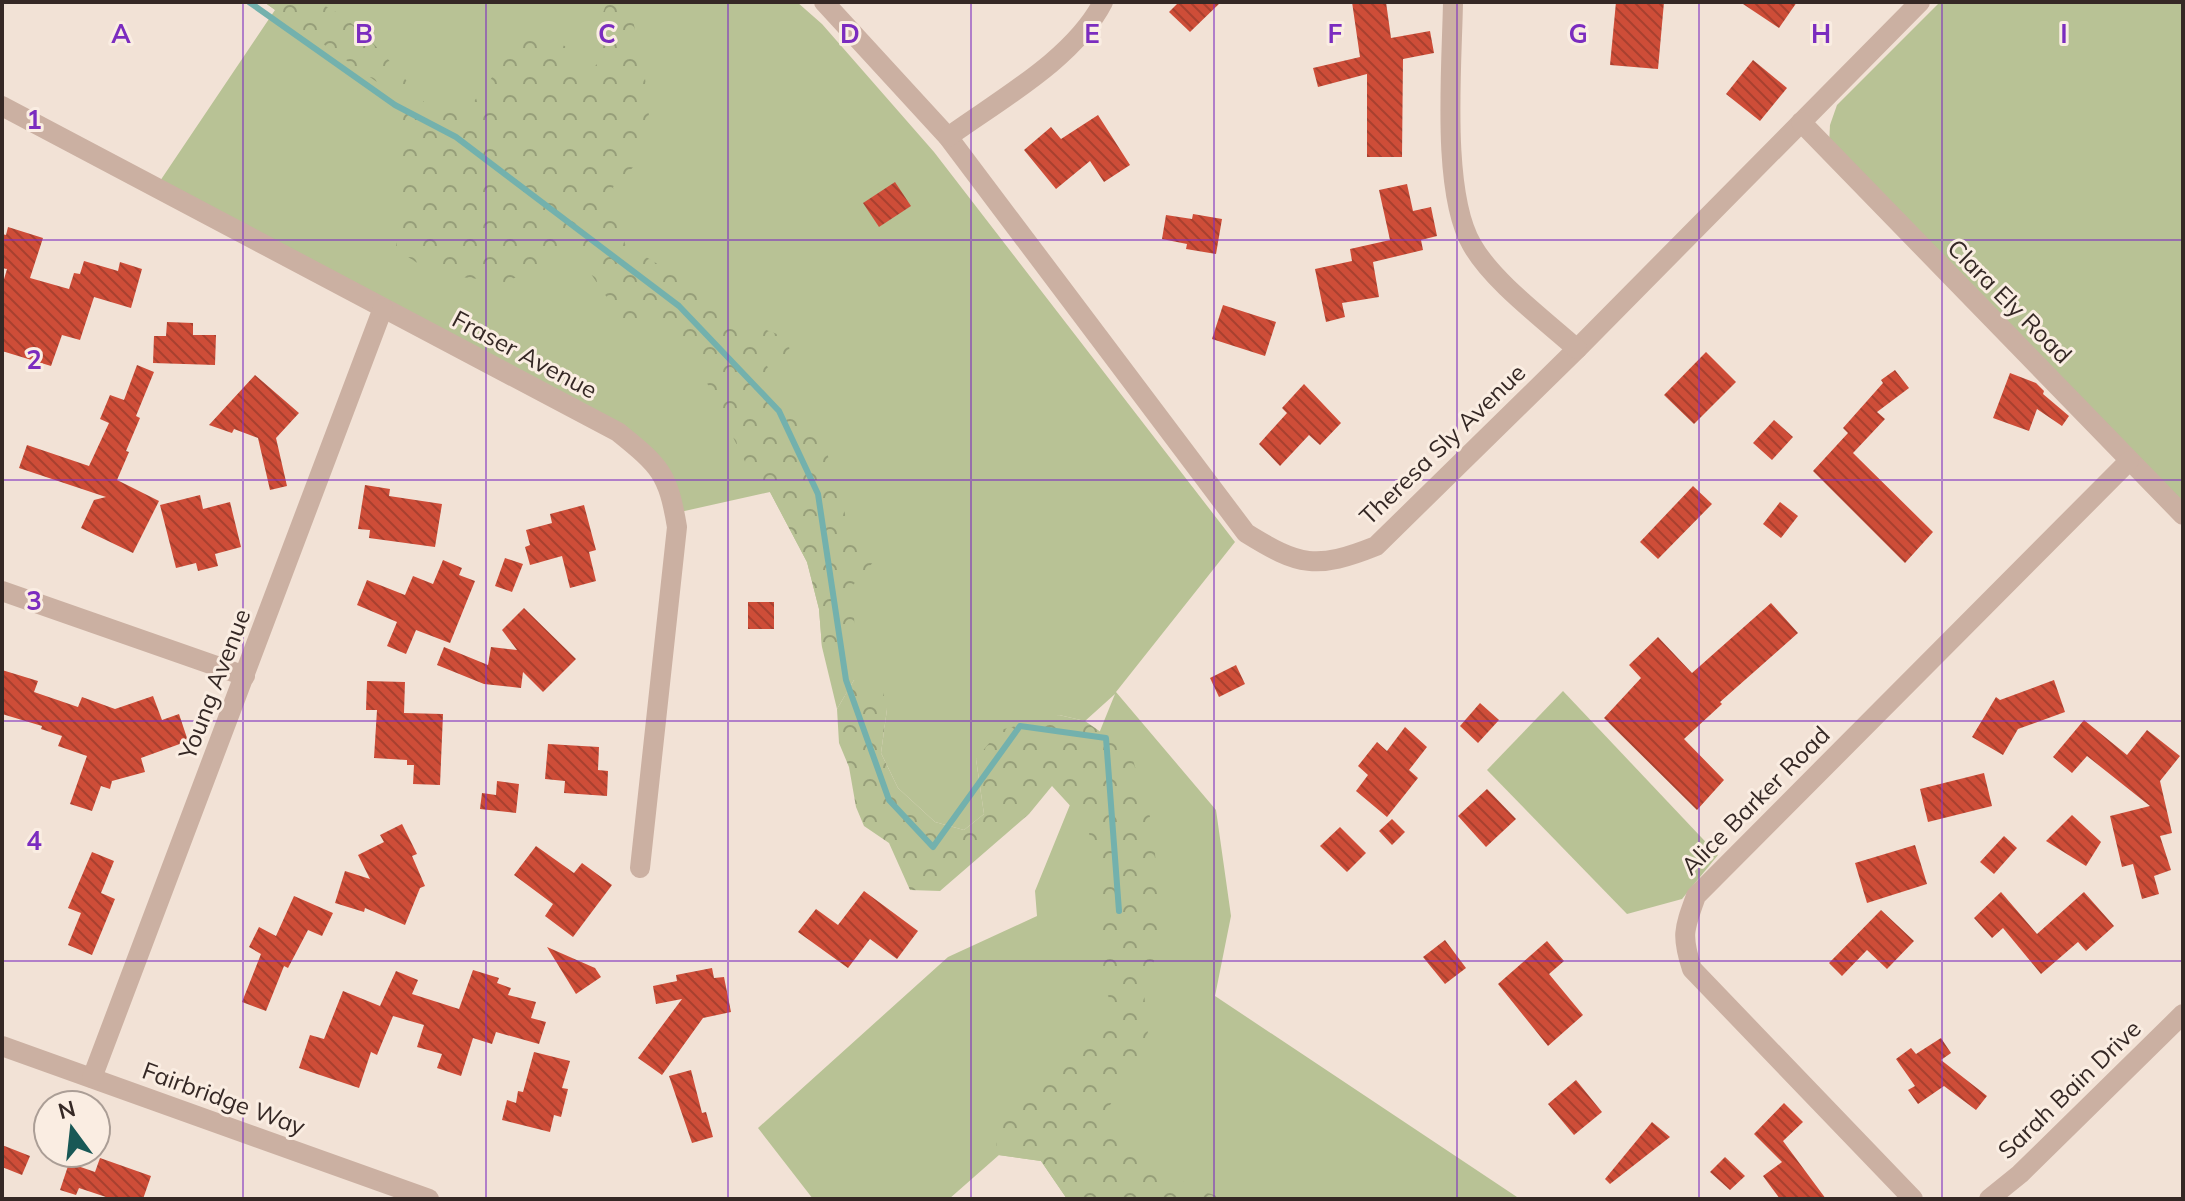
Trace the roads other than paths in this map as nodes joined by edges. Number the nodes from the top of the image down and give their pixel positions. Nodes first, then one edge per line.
1 (824, 2) edge
2 (1103, 2) edge
3 (1453, 2) edge
4 (1920, 2) edge
5 (2, 106) edge
6 (1801, 122) junction
7 (948, 137) junction
8 (383, 308) junction
9 (1577, 349) junction
10 (2129, 461) junction
11 (2183, 515) edge
12 (2, 591) edge
13 (245, 676) junction
14 (640, 868) dead end
15 (2183, 1014) edge
16 (2, 1046) edge
17 (92, 1078) junction
18 (429, 1199) edge
19 (1913, 1199) edge
20 (1989, 1199) edge

1 - 7 street, Theresa Sly Avenue
2 - 7 street
3 - 9 street
4 - 6 street, Theresa Sly Avenue
5 - 8 street, Fraser Avenue
6 - 9 street, Theresa Sly Avenue
6 - 10 street, Clara Ely Road
7 - 9 street, Theresa Sly Avenue
8 - 13 street, Young Avenue
8 - 14 street, Fraser Avenue
10 - 11 street, Clara Ely Road
10 - 19 street, Alice Barker Road
12 - 13 street
13 - 17 street, Young Avenue
15 - 20 street, Sarah Bain Drive
16 - 17 street, Fairbridge Way
17 - 18 street, Fairbridge Way

